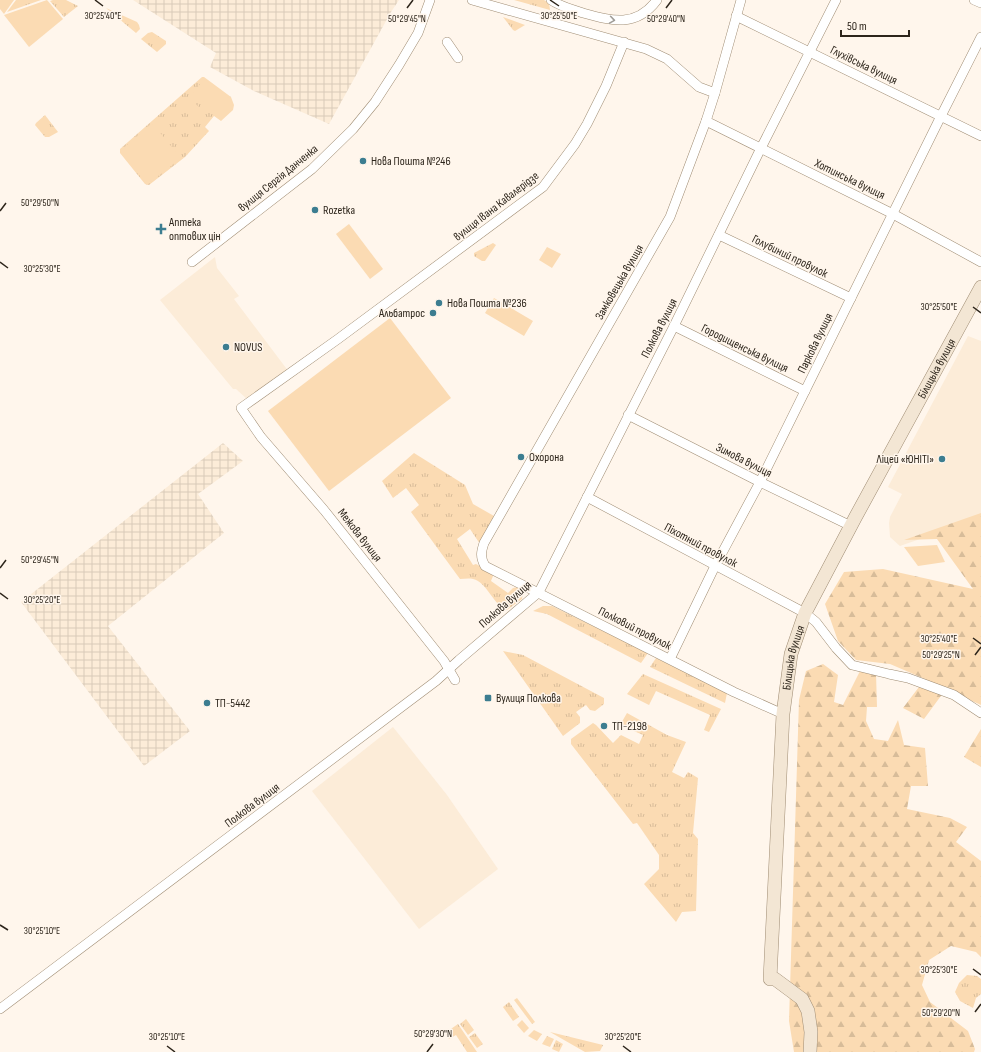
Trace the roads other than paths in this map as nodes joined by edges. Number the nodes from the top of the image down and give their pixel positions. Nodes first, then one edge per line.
1 (430, 0) edge
2 (472, 0) edge
3 (551, 0) edge
4 (657, 0) edge
5 (741, 0) edge
6 (836, 0) edge
7 (974, 0) edge
8 (981, 3) edge
9 (561, 6) junction
10 (736, 16) junction
11 (556, 23) junction
12 (981, 37) edge
13 (447, 42) dead end
14 (624, 42) junction
15 (810, 52) junction
16 (458, 58) dead end
17 (715, 93) junction
18 (941, 116) junction
19 (706, 121) junction
20 (981, 136) edge
21 (761, 148) junction
22 (892, 214) junction
23 (719, 235) junction
24 (192, 262) dead end
25 (981, 262) edge
26 (981, 286) edge
27 (851, 298) junction
28 (674, 326) junction
29 (805, 391) junction
30 (241, 408) joint
31 (628, 415) junction
32 (760, 482) junction
33 (586, 497) junction
34 (851, 526) junction
35 (481, 559) joint
36 (715, 566) junction
37 (539, 592) junction
38 (805, 613) junction
39 (670, 659) junction
40 (449, 669) junction
41 (455, 680) dead end
42 (981, 713) edge
43 (782, 714) junction
44 (0, 1010) edge
45 (810, 1052) edge

1 - 24 street, вулиця Сергія Данченка
2 - 11 street
3 - 9 street
9 -> 4 street
5 - 10 street, Замковецька вулиця
6 - 15 street, Полкова вулиця
7 - 8 street
9 - 11 street
10 - 15 street, Глухівська вулиця
10 - 17 street, Замковецька вулиця
11 - 14 street
12 - 18 street, Паркова вулиця
13 - 16 street
14 - 17 street
14 - 30 street, вулиця Івана Кавалерідзе
15 - 18 street, Глухівська вулиця
15 - 21 street, Полкова вулиця
17 - 19 street, Замковецька вулиця
18 - 20 street, Глухівська вулиця
18 - 22 street, Паркова вулиця
19 - 21 street, Хотинська вулиця
19 - 35 street, Замковецька вулиця
21 - 22 street, Хотинська вулиця
21 - 23 street, Полкова вулиця
22 - 25 street, Хотинська вулиця
22 - 27 street, Паркова вулиця
23 - 27 street, Голубиний провулок
23 - 28 street, Полкова вулиця
26 - 34 main road, Білицька вулиця
27 - 29 street, Паркова вулиця
28 - 29 street, Городищенська вулиця
28 - 31 street, Полкова вулиця
29 - 32 street, Паркова вулиця
30 - 40 street, Межова вулиця
31 - 32 street, Зимова вулиця
31 - 33 street, Полкова вулиця
32 - 34 street, Зимова вулиця
32 - 36 street, Паркова вулиця
33 - 36 street, Піхотний провулок
33 - 37 street, Полкова вулиця
34 - 38 main road, Білицька вулиця
35 - 37 street, Полковий провулок
36 - 38 street, Піхотний провулок
36 - 39 street, Паркова вулиця
37 - 39 street, Полковий провулок
37 - 40 street, Полкова вулиця
38 - 42 street, Піхотний провулок
38 - 43 main road, Білицька вулиця
39 - 43 street, Полковий провулок
40 - 41 street, Межова вулиця
40 - 44 street, Полкова вулиця
43 - 45 main road, Білицька вулиця

